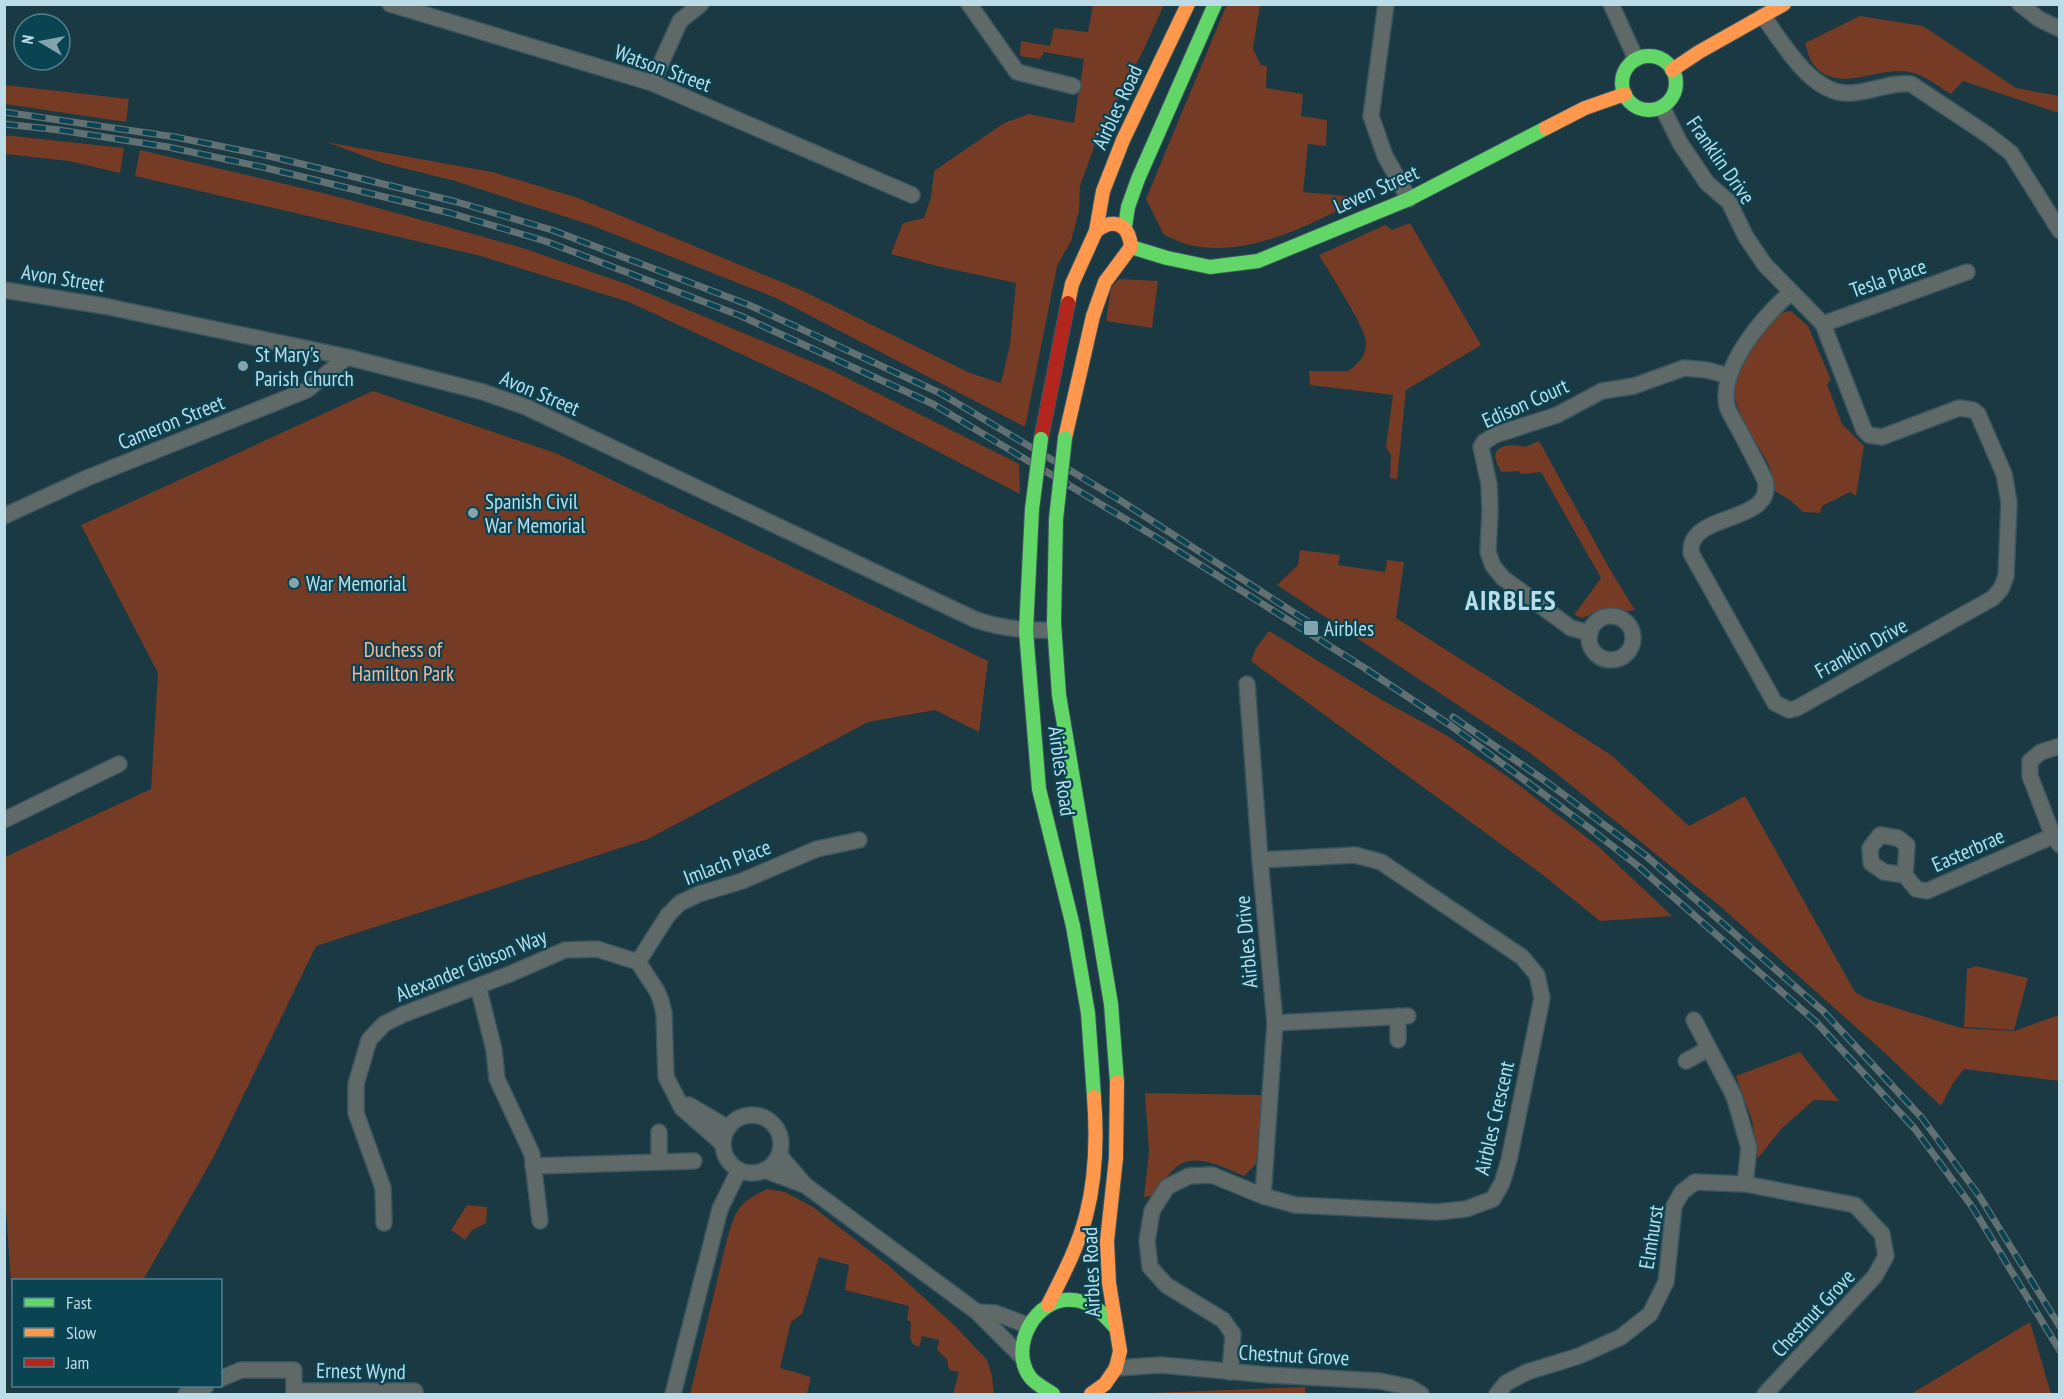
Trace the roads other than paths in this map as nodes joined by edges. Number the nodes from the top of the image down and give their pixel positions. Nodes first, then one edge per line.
1 (701, 4) edge
2 (969, 4) edge
3 (1188, 4) edge
4 (1215, 4) edge
5 (1386, 4) edge
6 (1611, 4) edge
7 (1784, 4) edge
8 (2020, 4) edge
9 (394, 5) edge
10 (1763, 16) junction
11 (2060, 29) edge
12 (1636, 59) junction
13 (1672, 70) junction
14 (652, 83) junction
15 (1072, 86) dead end
16 (1624, 94) junction
17 (1662, 107) junction
18 (912, 195) dead end
19 (1409, 199) junction
20 (2058, 226) edge
21 (1125, 227) junction
22 (1095, 235) junction
23 (1131, 247) junction
24 (1122, 259) junction
25 (1967, 272) dead end
26 (4, 290) edge
27 (1790, 293) junction
28 (1823, 324) junction
29 (347, 357) junction
30 (1729, 375) junction
31 (4, 516) edge
32 (1054, 630) junction
33 (1026, 631) junction
34 (1590, 633) dead end
35 (1247, 684) dead end
36 (2060, 746) edge
37 (119, 764) dead end
38 (4, 820) edge
39 (859, 840) dead end
40 (2056, 840) edge
41 (1260, 860) junction
42 (1905, 875) dead end
43 (638, 962) junction
44 (478, 986) junction
45 (1694, 1020) dead end
46 (1275, 1023) junction
47 (1398, 1040) dead end
48 (1708, 1048) junction
49 (1686, 1060) dead end
50 (679, 1099) junction
51 (728, 1128) junction
52 (659, 1132) dead end
53 (723, 1144) junction
54 (779, 1155) junction
55 (694, 1161) dead end
56 (659, 1162) junction
57 (533, 1166) junction
58 (739, 1170) junction
59 (765, 1170) junction
60 (1745, 1184) junction
61 (805, 1185) junction
62 (1263, 1196) junction
63 (540, 1221) dead end
64 (384, 1223) dead end
65 (1886, 1256) joint
66 (1048, 1305) junction
67 (977, 1312) junction
68 (1027, 1325) junction
69 (1115, 1328) junction
70 (1120, 1351) junction
71 (1022, 1356) junction
72 (1161, 1365) junction
73 (1116, 1368) junction
74 (1230, 1372) junction
75 (222, 1378) edge
76 (1031, 1378) junction
77 (204, 1387) edge
78 (1412, 1392) edge
79 (294, 1393) edge
80 (1091, 1394) edge
81 (186, 1395) edge
82 (415, 1395) edge
83 (673, 1395) edge
84 (1026, 1395) edge
85 (1053, 1395) edge
86 (1497, 1395) edge
87 (1765, 1395) edge

1 - 14 street
2 - 15 street
3 - 22 main road, Airbles Road
4 - 21 main road
5 - 19 street
6 - 12 street
7 - 10 main road
8 - 11 street
9 - 14 street, Watson Street
10 - 13 main road
10 - 20 street
12 - 13 main road
12 - 16 main road
13 - 17 main road
14 - 18 street, Watson Street
16 - 17 main road
16 - 19 main road, Leven Street
17 - 27 street, Franklin Drive
19 - 23 main road, Leven Street
21 - 22 main road
21 - 23 main road
22 - 24 main road
22 - 33 main road, Airbles Road, bridge
23 - 24 main road, Airbles Road
24 - 32 main road, Airbles Road, bridge
25 - 28 street, Tesla Place
26 - 29 street, Avon Street
27 - 28 street, Franklin Drive
27 - 30 street, Franklin Drive
28 - 30 street, Franklin Drive
29 - 31 street, Cameron Street
29 - 33 street, Avon Street
30 - 34 street, Edison Court
32 - 33 street, Avon Street
32 - 69 main road, Airbles Road
33 - 66 main road, Airbles Road
35 - 41 street, Airbles Drive
36 - 40 street
37 - 38 street
39 - 43 street, Imlach Place
40 - 42 street, Easterbrae
41 - 46 street, Airbles Drive
41 - 62 street, Airbles Crescent
43 - 44 street, Alexander Gibson Way
43 - 50 street
44 - 57 street
44 - 64 street, Alexander Gibson Way
45 - 48 street
46 - 47 street
46 - 62 street, Airbles Drive
48 - 49 street
48 - 60 street
50 - 51 street
50 - 53 street
51 - 53 street
51 - 54 street
52 - 56 street
53 - 58 street
54 - 59 street
54 - 61 street
55 - 56 street
56 - 57 street
57 - 63 street
58 - 59 street
58 - 83 street
59 - 61 street
60 - 65 street, Elmhurst
60 - 86 street, Elmhurst
61 - 67 street
62 - 74 street, Airbles Crescent
65 - 87 street, Chestnut Grove
66 - 68 main road, Airbles Road
66 - 69 main road, Airbles Road
67 - 68 street
67 - 71 street
68 - 71 main road
69 - 70 main road, Airbles Road
70 - 72 street, Chestnut Grove
70 - 73 main road, Airbles Road
71 - 76 main road
72 - 73 street, Chestnut Grove
72 - 74 street, Chestnut Grove
73 - 80 main road, Airbles Road
74 - 78 street, Chestnut Grove
75 - 79 street, Ernest Wynd
76 - 84 main road
76 - 85 main road
77 - 81 street
79 - 82 street, Ernest Wynd

